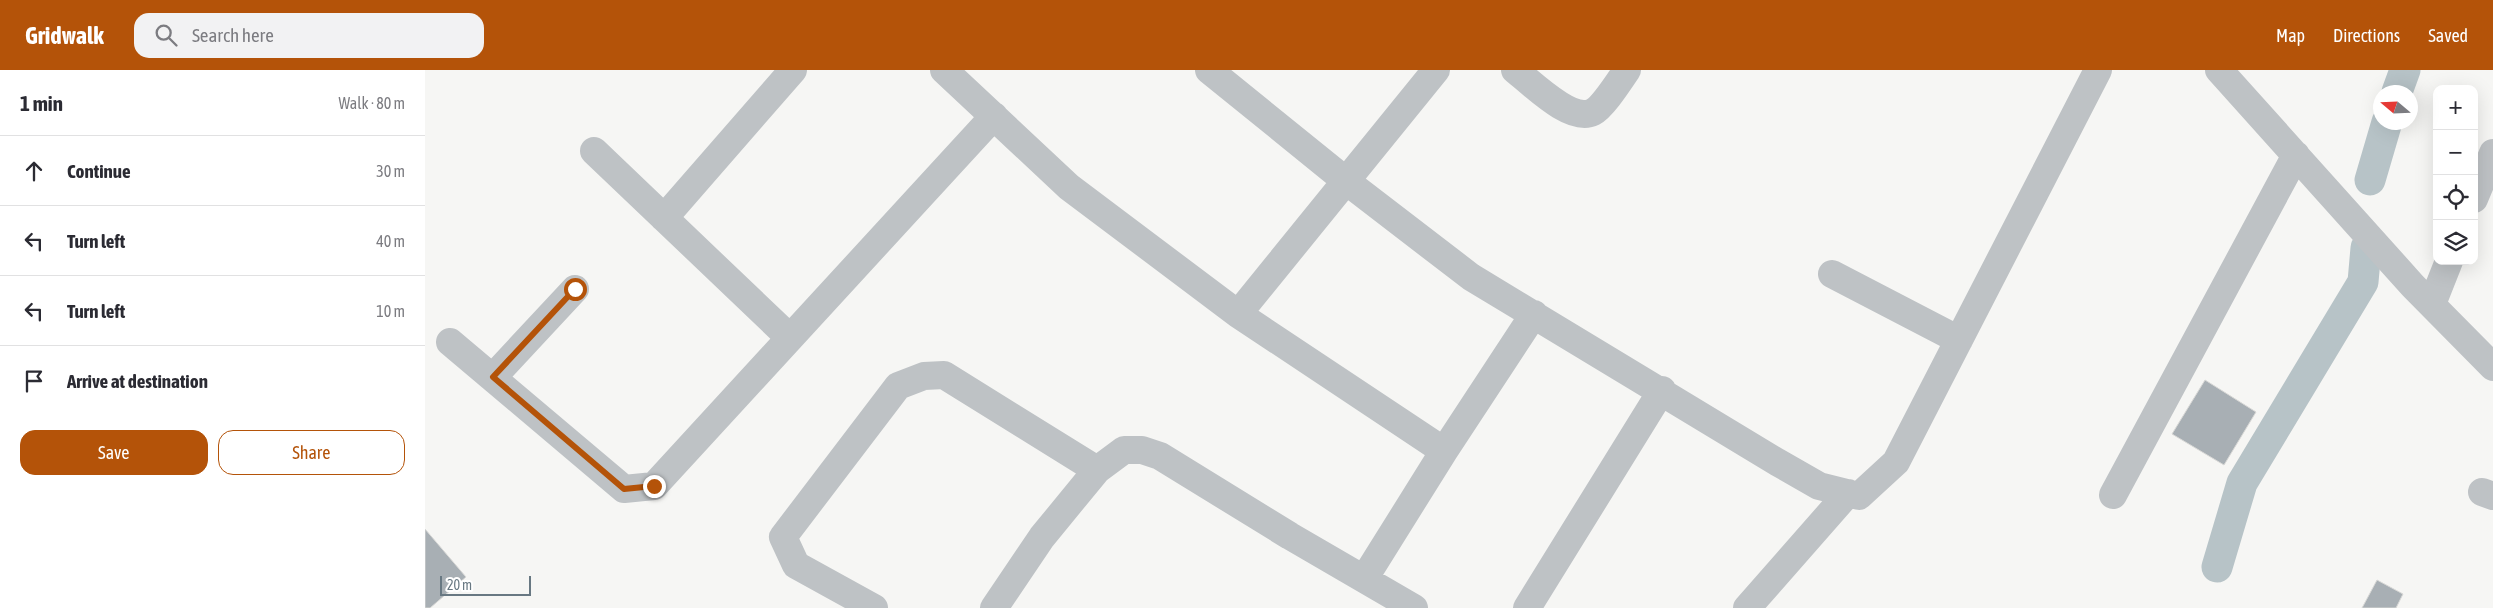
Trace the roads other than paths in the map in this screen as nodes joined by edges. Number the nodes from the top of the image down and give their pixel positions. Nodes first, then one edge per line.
1 (793, 70) edge
2 (944, 70) edge
3 (1209, 70) edge
4 (1436, 70) edge
5 (1515, 70) edge
6 (1627, 70) edge
7 (2098, 70) edge
8 (2219, 70) edge
9 (994, 116) junction
10 (594, 151) dead end
11 (2493, 153) edge
12 (2296, 155) junction
13 (1346, 181) junction
14 (2478, 189) edge
15 (663, 218) junction
16 (2447, 265) edge
17 (1831, 274) dead end
18 (575, 289) dead end
19 (2432, 304) junction
20 (1238, 314) junction
21 (1534, 314) junction
22 (790, 338) junction
23 (1959, 340) junction
24 (450, 342) dead end
25 (2493, 366) edge
26 (493, 377) junction
27 (1662, 390) junction
28 (1444, 451) junction
29 (1097, 470) junction
30 (1848, 493) junction
31 (2113, 495) dead end
32 (1364, 579) junction
33 (873, 608) edge
34 (994, 608) edge
35 (1414, 608) edge
36 (1527, 608) edge
37 (1747, 608) edge

1 - 15 street
2 - 9 street
3 - 13 street
4 - 13 street
5 - 6 street
7 - 23 street
8 - 12 street
9 - 20 street
9 - 22 street
10 - 15 street
11 - 14 street
12 - 19 street
12 - 31 street
13 - 20 street
13 - 21 street
15 - 22 street
16 - 19 street
17 - 23 street
18 - 26 street
19 - 25 street
20 - 28 street
21 - 27 street
21 - 28 street
22 - 26 street
23 - 30 street
24 - 26 street
27 - 30 street
27 - 36 street
28 - 32 street
29 - 32 street
29 - 33 street
29 - 34 street
30 - 37 street
32 - 35 street

